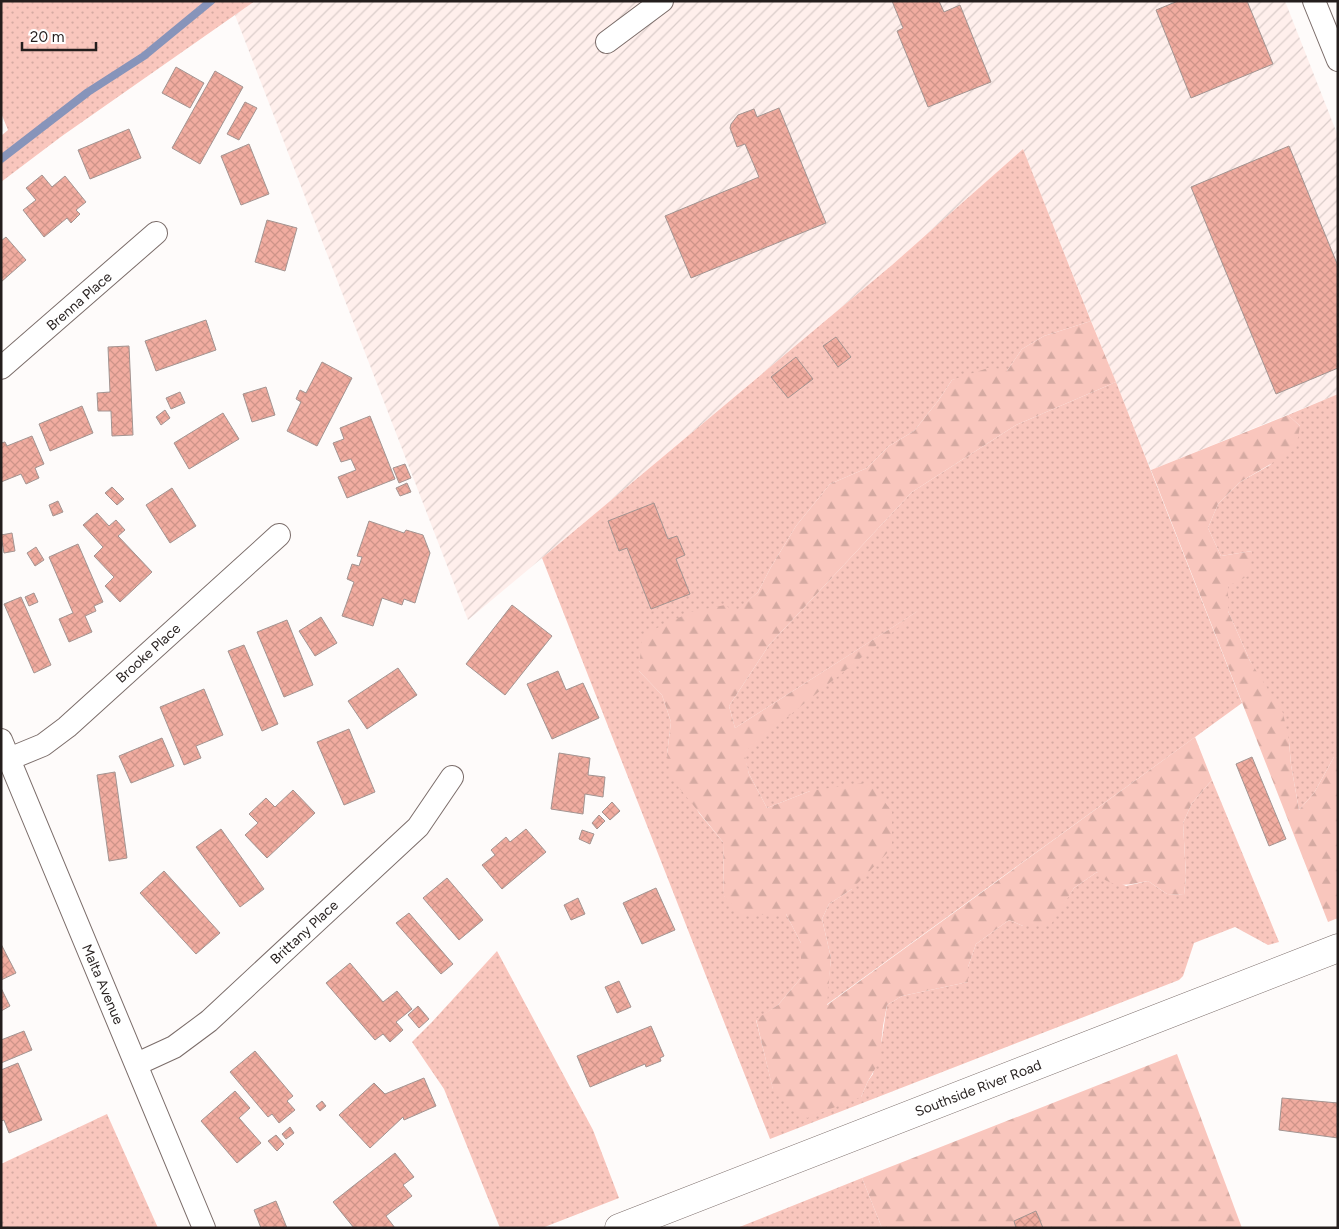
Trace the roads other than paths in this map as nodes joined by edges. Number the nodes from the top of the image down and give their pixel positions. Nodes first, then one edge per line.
1 (662, 1) edge
2 (1314, 1) edge
3 (607, 42) dead end
4 (1338, 60) edge
5 (156, 233) dead end
6 (1, 368) edge
7 (279, 535) dead end
8 (5, 750) edge
9 (452, 777) dead end
10 (1338, 948) edge
11 (137, 1064) junction
12 (204, 1228) edge
13 (619, 1228) edge

1 - 3 street
2 - 4 street
5 - 6 street, Brenna Place
7 - 8 street, Brooke Place
8 - 11 street, Malta Avenue
9 - 11 street, Brittany Place
10 - 13 main road, Southside River Road
11 - 12 street, Malta Avenue

